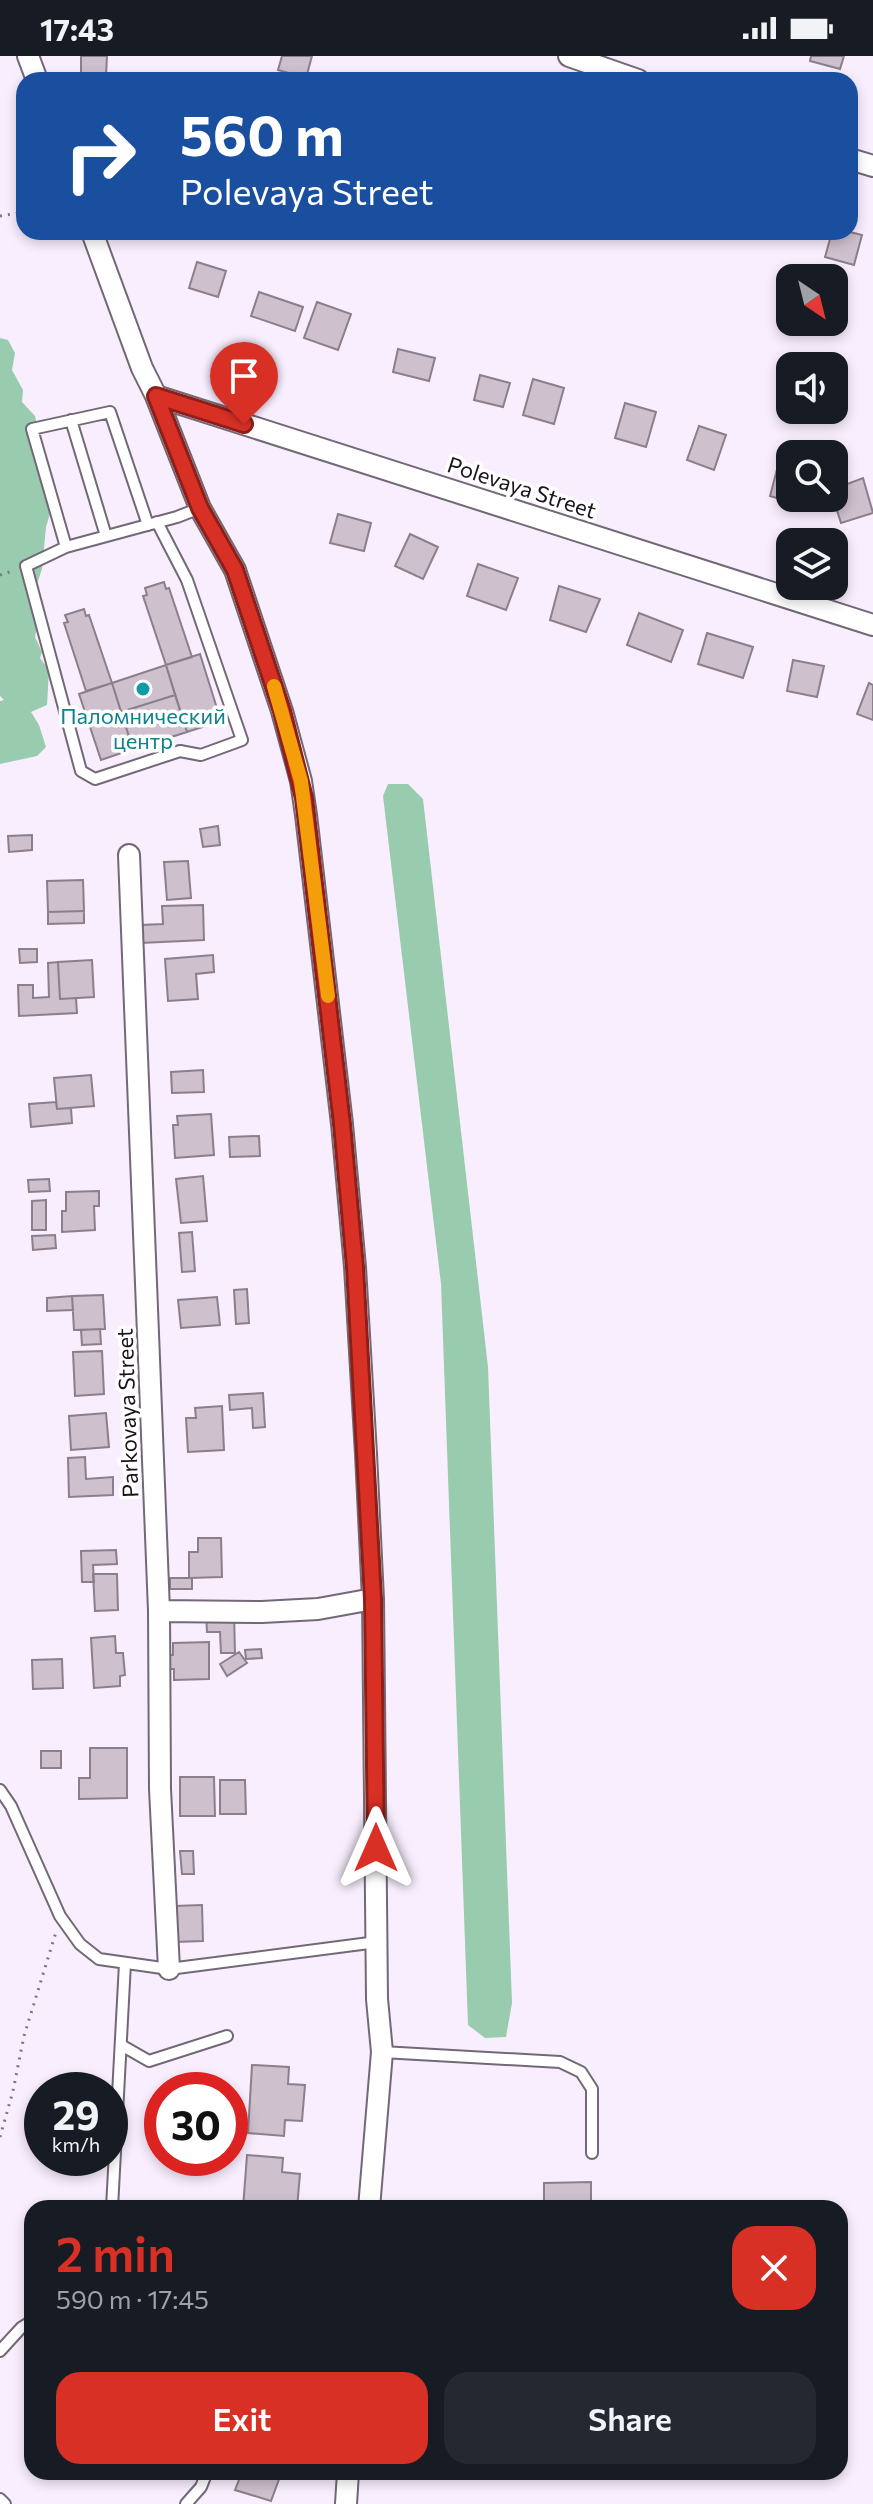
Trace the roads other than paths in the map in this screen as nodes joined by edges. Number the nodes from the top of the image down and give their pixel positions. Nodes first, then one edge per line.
1 (569, 56) edge
2 (615, 72) edge
3 (95, 240) edge
4 (156, 396) junction
5 (71, 420) junction
6 (200, 508) junction
7 (152, 524) junction
8 (106, 536) junction
9 (66, 547) junction
10 (873, 625) edge
11 (129, 855) dead end
12 (373, 1599) junction
13 (159, 1611) junction
14 (0, 1790) edge
15 (377, 1942) junction
16 (125, 1963) junction
17 (169, 1969) junction
18 (227, 2036) dead end
19 (121, 2045) junction
20 (382, 2052) junction
21 (592, 2153) dead end
22 (112, 2200) edge
23 (370, 2200) edge
24 (24, 2326) edge
25 (0, 2351) edge
26 (204, 2480) edge
27 (348, 2480) edge
28 (0, 2499) edge
29 (5, 2504) edge
30 (186, 2504) edge
31 (346, 2504) edge

1 - 2 street
3 - 4 street
4 - 6 street
4 - 10 street, Polevaya Street
5 - 7 lane
5 - 8 lane
5 - 9 lane
6 - 7 lane
6 - 12 street
7 - 8 lane
7 - 9 lane
8 - 9 lane
11 - 13 street, Parkovaya Street
12 - 13 street
12 - 15 street
13 - 17 street, Parkovaya Street
14 - 16 lane
15 - 17 lane
15 - 20 street
16 - 17 lane
16 - 19 lane
18 - 19 lane
19 - 22 lane
20 - 21 lane
20 - 23 street
24 - 25 lane
26 - 30 lane
27 - 31 street
28 - 29 lane

